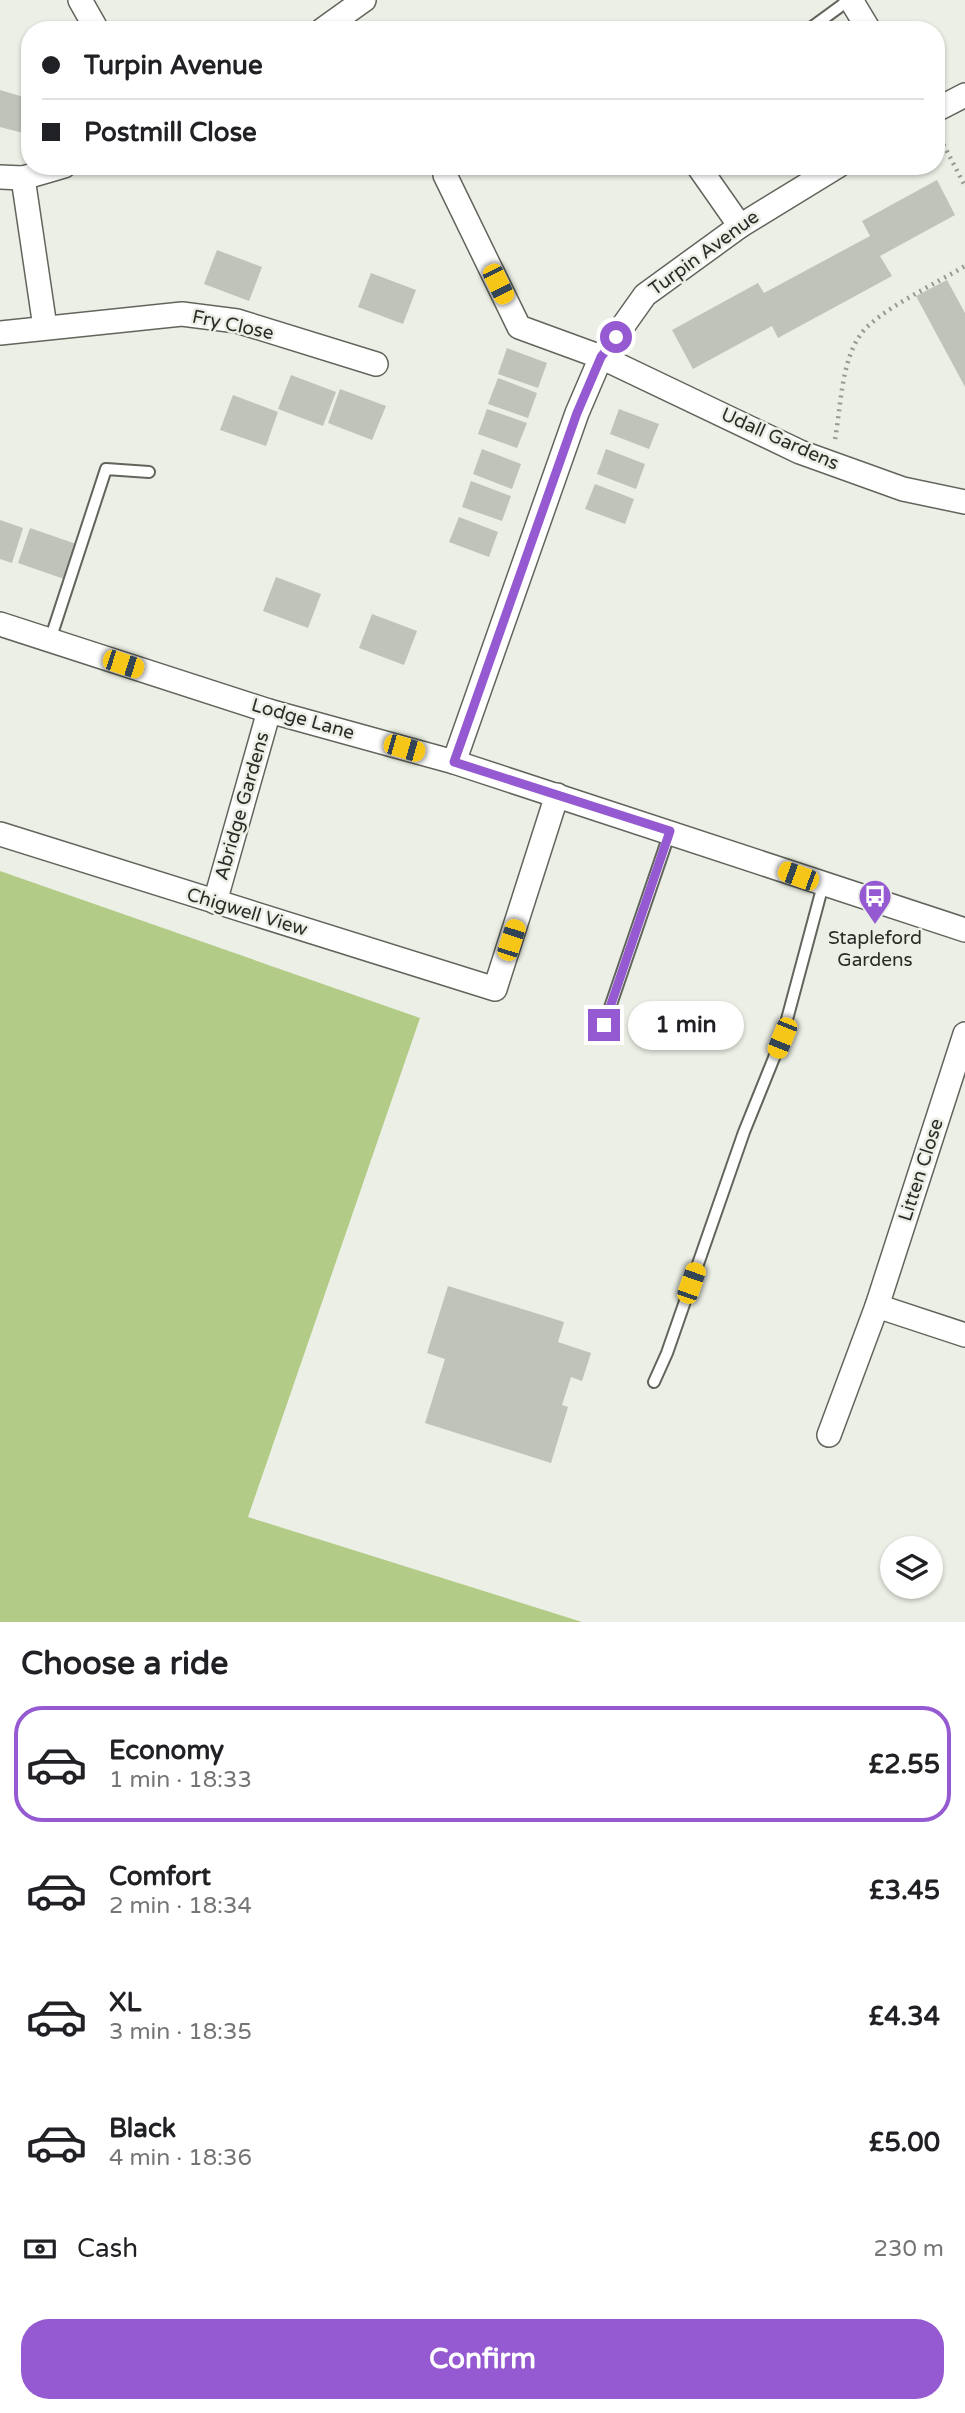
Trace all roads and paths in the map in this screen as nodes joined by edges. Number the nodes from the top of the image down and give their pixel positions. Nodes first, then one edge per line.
1 (80, 0) edge
2 (363, 0) edge
3 (850, 0) edge
4 (92, 21) edge
5 (334, 21) edge
6 (821, 21) edge
7 (863, 21) edge
8 (965, 95) edge
9 (945, 105) edge
10 (945, 148) edge
11 (33, 175) edge
12 (445, 175) dead end
13 (704, 175) edge
14 (823, 175) edge
15 (0, 177) edge
16 (23, 178) junction
17 (965, 186) edge
18 (740, 226) junction
19 (965, 266) edge
20 (45, 327) junction
21 (0, 333) edge
22 (601, 357) junction
23 (376, 364) dead end
24 (831, 463) junction
25 (149, 472) dead end
26 (965, 502) edge
27 (0, 624) edge
28 (50, 640) junction
29 (269, 711) junction
30 (454, 762) junction
31 (557, 795) junction
32 (670, 831) junction
33 (0, 834) edge
34 (823, 885) junction
35 (215, 902) junction
36 (965, 930) edge
37 (604, 1025) dead end
38 (965, 1034) edge
39 (877, 1306) junction
40 (965, 1335) edge
41 (654, 1382) dead end
42 (829, 1435) dead end

1 - 4 street
2 - 5 street
3 - 6 lane
3 - 7 street
8 - 9 street
10 - 17 path
11 - 16 street
12 - 22 street, Udall Gardens
13 - 18 street
14 - 18 street, Turpin Avenue
15 - 16 street
16 - 20 street
18 - 22 street, Turpin Avenue
19 - 24 path
20 - 21 street, Fry Close
20 - 23 street, Fry Close
22 - 24 street, Udall Gardens
22 - 30 street, Turpin Avenue
24 - 26 street, Udall Gardens
25 - 28 lane
27 - 28 street, Lodge Lane
28 - 29 street, Lodge Lane
29 - 30 street, Lodge Lane
29 - 35 street, Abridge Gardens
30 - 31 street, Lodge Lane
31 - 32 street, Lodge Lane
31 - 35 street, Chigwell View
32 - 34 street, Lodge Lane
32 - 37 lane
33 - 35 street, Chigwell View
34 - 36 street, Lodge Lane
34 - 41 lane
38 - 39 street, Litten Close
39 - 40 street
39 - 42 street, Litten Close

